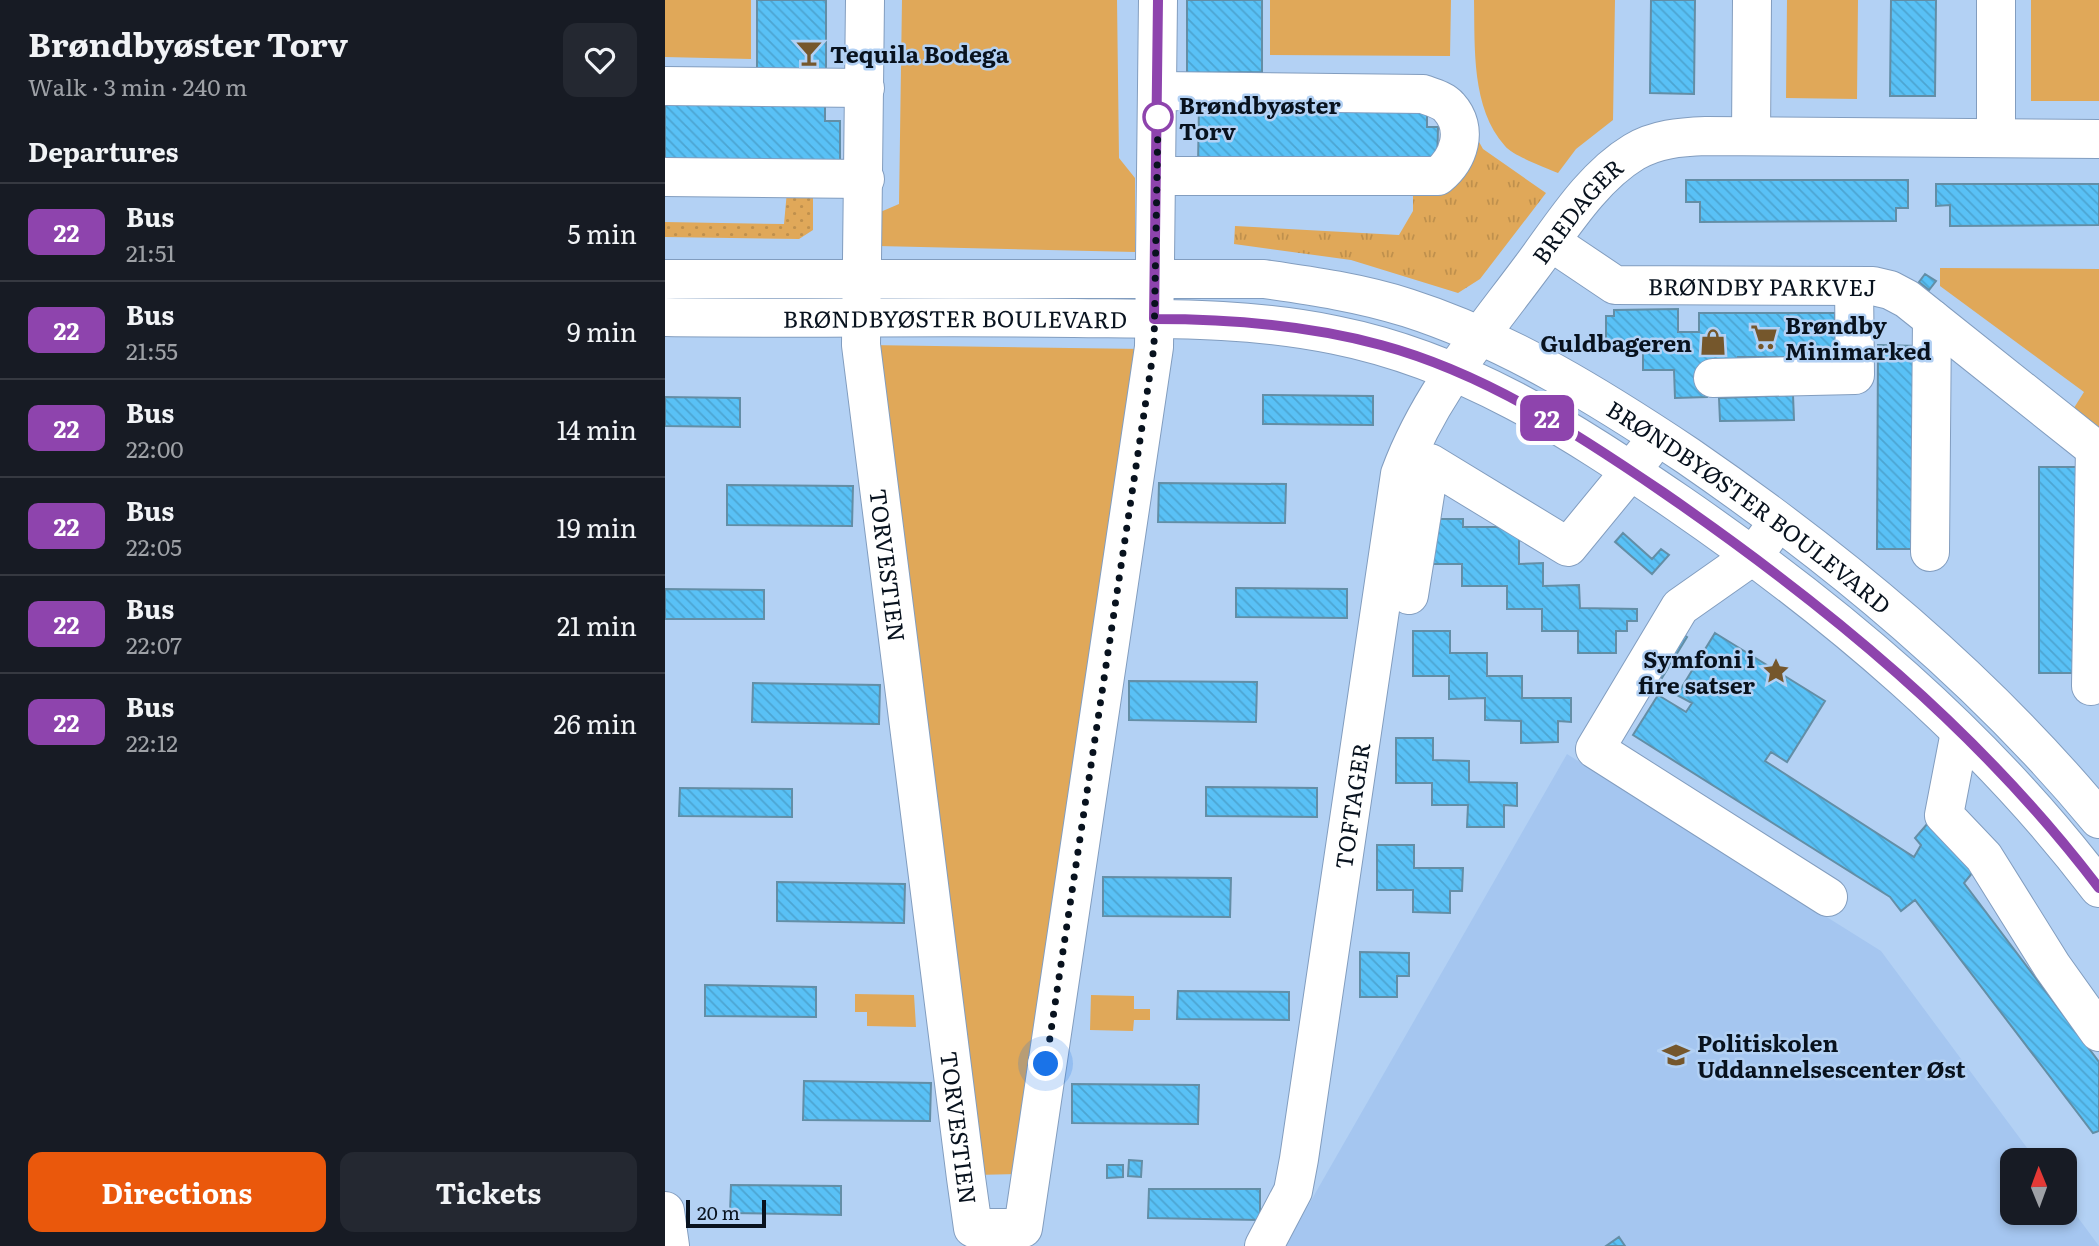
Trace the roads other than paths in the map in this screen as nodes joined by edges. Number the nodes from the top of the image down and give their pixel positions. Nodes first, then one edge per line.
1 (865, 0) edge
2 (1158, 0) edge
3 (1752, 0) edge
4 (1996, 0) edge
5 (665, 86) edge
6 (865, 88) junction
7 (1158, 91) junction
8 (1751, 136) junction
9 (1996, 138) junction
10 (2099, 139) edge
11 (1157, 176) junction
12 (665, 177) edge
13 (865, 179) junction
14 (1551, 242) junction
15 (861, 277) junction
16 (665, 279) edge
17 (1154, 279) junction
18 (1854, 286) junction
19 (665, 317) edge
20 (860, 317) junction
21 (1154, 319) junction
22 (1932, 319) junction
23 (1480, 336) junction
24 (1453, 370) junction
25 (1713, 378) dead end
26 (1658, 436) junction
27 (2097, 450) edge
28 (1630, 471) junction
29 (1779, 522) junction
30 (1930, 552) dead end
31 (1753, 555) junction
32 (2091, 686) dead end
33 (1960, 732) junction
34 (2099, 819) edge
35 (2099, 888) edge
36 (1828, 897) dead end
37 (2099, 1031) edge
38 (1338, 1046) dead end
39 (665, 1211) edge
40 (670, 1246) edge
41 (1264, 1246) edge

1 - 6 street
2 - 7 street
3 - 8 street
4 - 9 street
5 - 6 street
6 - 13 street
7 - 11 street
7 - 11 street
8 - 9 street, BREDAGER
8 - 14 street, BREDAGER
9 - 10 street, BREDAGER
11 - 17 street
12 - 13 street
13 - 15 street
14 - 18 street, BRØNDBY PARKVEJ
14 - 23 street, BREDAGER
15 - 16 street, BRØNDBYØSTER BOULEVARD
15 - 17 street, BRØNDBYØSTER BOULEVARD
15 - 20 street
17 - 21 street
17 - 23 street, BRØNDBYØSTER BOULEVARD
18 - 22 street, BRØNDBY PARKVEJ
18 - 25 street
19 - 20 street, BRØNDBYØSTER BOULEVARD
20 - 21 street, BRØNDBYØSTER BOULEVARD
20 - 21 street, TORVESTIEN
21 - 24 street, BRØNDBYØSTER BOULEVARD
22 - 27 street, BRØNDBY PARKVEJ
22 - 30 street
23 - 24 street, BREDAGER
23 - 26 street, BRØNDBYØSTER BOULEVARD
24 - 28 street, BRØNDBYØSTER BOULEVARD
24 - 41 street, TOFTAGER
26 - 28 street
26 - 29 street, BRØNDBYØSTER BOULEVARD
27 - 32 street
28 - 31 street, BRØNDBYØSTER BOULEVARD
28 - 38 street
29 - 31 street
29 - 34 street, BRØNDBYØSTER BOULEVARD
31 - 33 street, BRØNDBYØSTER BOULEVARD
31 - 36 street
33 - 35 street, BRØNDBYØSTER BOULEVARD
33 - 37 street
39 - 40 street

